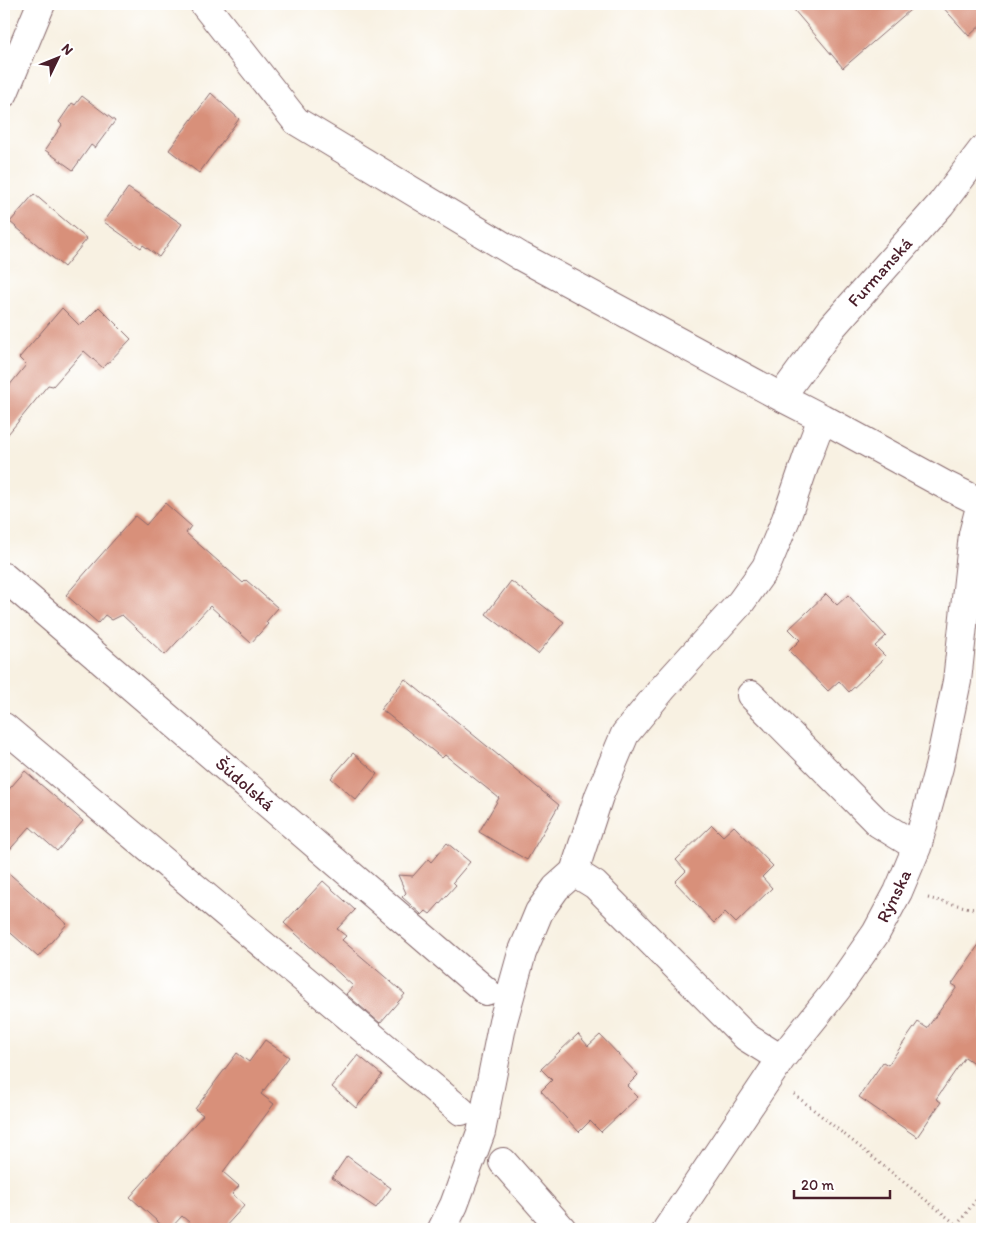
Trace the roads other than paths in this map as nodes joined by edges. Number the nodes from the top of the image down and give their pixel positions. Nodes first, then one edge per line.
1 (41, 4) edge
2 (204, 4) edge
3 (5, 86) edge
4 (982, 150) edge
5 (781, 397) junction
6 (822, 418) junction
7 (981, 503) edge
8 (4, 577) edge
9 (752, 695) dead end
10 (4, 727) edge
11 (917, 848) junction
12 (574, 872) junction
13 (486, 991) dead end
14 (775, 1067) junction
15 (461, 1111) dead end
16 (503, 1162) dead end
17 (442, 1229) edge
18 (562, 1229) edge
19 (667, 1229) edge

1 - 3 street
2 - 5 street
4 - 5 street, Furmanská
5 - 6 street
6 - 7 street
6 - 12 street
7 - 11 street, Rýnska
8 - 13 street, Šúdolská
9 - 11 street
10 - 15 street
11 - 14 street, Rýnska
12 - 14 street
12 - 17 street
14 - 19 street, Rýnska
16 - 18 street

